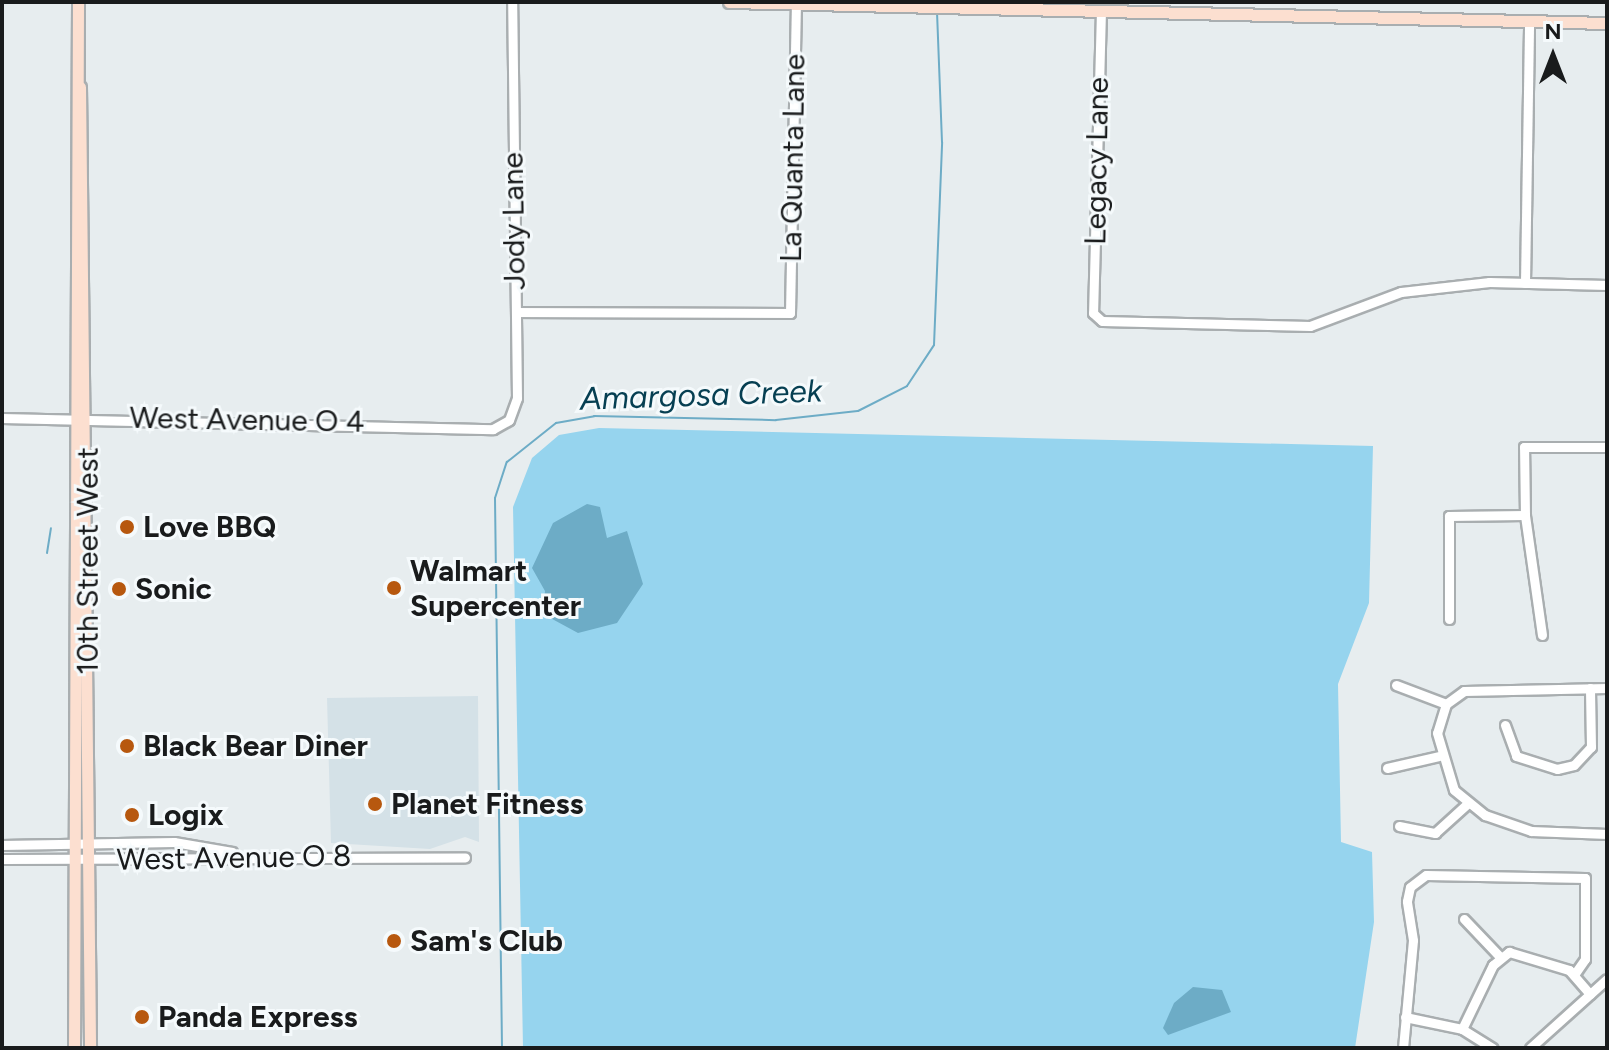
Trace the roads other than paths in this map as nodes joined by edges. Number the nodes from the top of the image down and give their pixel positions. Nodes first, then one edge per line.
1 (78, 2) edge
2 (512, 2) edge
3 (729, 2) edge
4 (796, 4) edge
5 (1101, 10) junction
6 (1529, 22) junction
7 (1607, 23) edge
8 (1525, 283) junction
9 (1607, 285) edge
10 (516, 312) junction
11 (81, 417) junction
12 (2, 418) edge
13 (493, 429) joint
14 (1607, 447) edge
15 (1525, 515) junction
16 (74, 550) junction
17 (1449, 619) dead end
18 (88, 631) junction
19 (1542, 635) dead end
20 (1396, 685) dead end
21 (1590, 688) junction
22 (1607, 688) edge
23 (1446, 704) junction
24 (1505, 725) dead end
25 (1439, 756) junction
26 (1387, 768) dead end
27 (1467, 804) junction
28 (1399, 826) dead end
29 (1607, 834) edge
30 (73, 842) junction
31 (91, 842) junction
32 (2, 845) edge
33 (243, 854) junction
34 (465, 857) dead end
35 (2, 859) edge
36 (73, 860) junction
37 (92, 860) junction
38 (1464, 919) dead end
39 (1500, 957) junction
40 (1574, 975) junction
41 (1607, 979) edge
42 (1590, 994) junction
43 (1405, 1017) junction
44 (1462, 1029) junction
45 (90, 1043) edge
46 (74, 1044) edge
47 (1403, 1048) edge
48 (1492, 1048) edge
49 (1530, 1048) edge

1 - 11 main road, 10th Street West
2 - 10 street, Jody Lane
3 - 4 main road
4 - 5 main road
4 - 10 street, La Quanta Lane
5 - 6 main road
5 - 8 street, Legacy Lane
6 - 7 main road
6 - 8 street
8 - 9 street
10 - 13 street, Jody Lane
11 - 12 street, West Avenue O 4
11 - 13 street, West Avenue O 4
11 - 16 main road, 10th Street West
11 - 18 main road, 10th Street West
14 - 15 street
15 - 17 street
15 - 19 street
16 - 18 main road
16 - 30 main road, 10th Street West
18 - 31 main road, 10th Street West
20 - 23 street
21 - 22 street
21 - 23 street
21 - 24 street
23 - 25 street
25 - 26 street
25 - 27 street
27 - 28 street
27 - 29 street
30 - 31 street, West Avenue O 8
30 - 32 street, West Avenue O 8
30 - 36 main road, 10th Street West
31 - 33 street, West Avenue O 8
31 - 37 main road, 10th Street West
33 - 34 street, West Avenue O 8
33 - 37 street, West Avenue O 8
35 - 36 street, West Avenue O 8
36 - 37 street, West Avenue O 8
36 - 46 main road, 10th Street West
37 - 45 main road, 10th Street West
38 - 39 street
39 - 40 street
39 - 44 street
40 - 42 street
40 - 43 street
41 - 42 street
42 - 49 street
43 - 44 street
43 - 47 street
44 - 48 street
45 - 46 main road

